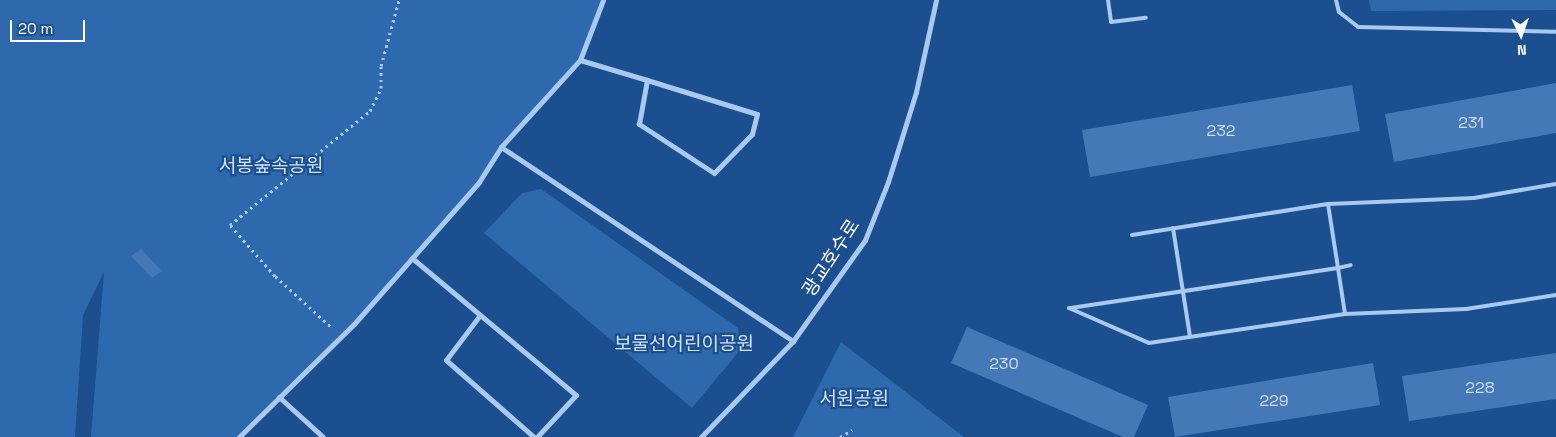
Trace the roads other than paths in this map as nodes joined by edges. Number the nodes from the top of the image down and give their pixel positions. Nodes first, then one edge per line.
1 (603, 0) edge
2 (936, 0) edge
3 (1108, 0) edge
4 (1336, 0) edge
5 (1146, 18) dead end
6 (1556, 32) edge
7 (580, 60) junction
8 (647, 80) junction
9 (501, 147) junction
10 (1556, 184) edge
11 (1328, 204) junction
12 (1173, 228) junction
13 (1132, 235) dead end
14 (412, 258) junction
15 (1351, 265) dead end
16 (1338, 268) junction
17 (1183, 291) junction
18 (1556, 295) edge
19 (1345, 314) junction
20 (480, 315) junction
21 (1190, 337) junction
22 (793, 341) junction
23 (279, 397) junction
24 (239, 437) edge
25 (324, 437) edge
26 (536, 437) edge
27 (701, 437) edge

1 - 7 street
2 - 22 street, 광교호수로
3 - 5 lane
4 - 6 lane
7 - 8 street
7 - 9 street
8 - 8 street
9 - 14 street
9 - 22 street
10 - 11 lane
11 - 12 lane
11 - 16 lane
12 - 13 lane
12 - 17 lane
14 - 20 street
14 - 23 street
15 - 16 lane
16 - 17 lane
16 - 19 lane
17 - 21 lane
17 - 21 lane
18 - 19 lane
19 - 21 lane
20 - 26 street
20 - 26 street
22 - 27 street, 광교호수로
23 - 24 street
23 - 25 street

